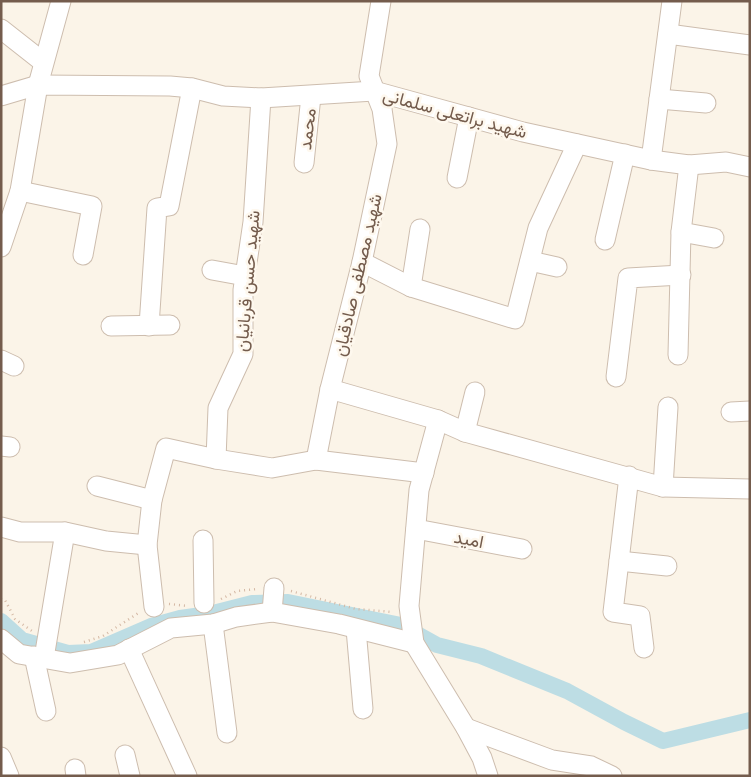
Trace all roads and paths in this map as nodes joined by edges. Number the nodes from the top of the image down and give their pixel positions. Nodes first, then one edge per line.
1 (62, 1) edge
2 (381, 1) edge
3 (672, 1) edge
4 (1, 29) edge
5 (668, 34) junction
6 (750, 45) edge
7 (43, 62) junction
8 (38, 85) junction
9 (192, 88) junction
10 (374, 91) junction
11 (1, 96) edge
12 (311, 96) junction
13 (261, 98) junction
14 (659, 99) junction
15 (706, 103) dead end
16 (469, 117) junction
17 (577, 144) junction
18 (625, 154) junction
19 (652, 160) junction
20 (304, 163) dead end
21 (689, 165) junction
22 (750, 166) edge
23 (457, 178) dead end
24 (20, 191) junction
25 (420, 229) dead end
26 (681, 232) junction
27 (714, 238) dead end
28 (604, 240) dead end
29 (1, 247) edge
30 (83, 255) dead end
31 (530, 261) junction
32 (362, 262) junction
33 (556, 267) dead end
34 (212, 270) dead end
35 (681, 275) junction
36 (245, 276) junction
37 (411, 287) junction
38 (110, 326) dead end
39 (149, 326) junction
40 (170, 326) dead end
41 (678, 354) dead end
42 (616, 377) dead end
43 (330, 388) junction
44 (475, 392) dead end
45 (668, 408) dead end
46 (438, 420) junction
47 (465, 432) junction
48 (216, 459) junction
49 (316, 460) junction
50 (424, 473) junction
51 (629, 476) junction
52 (97, 486) dead end
53 (663, 487) junction
54 (750, 489) edge
55 (152, 500) junction
56 (1, 527) edge
57 (416, 530) junction
58 (65, 532) junction
59 (203, 540) dead end
60 (147, 545) junction
61 (522, 549) dead end
62 (619, 561) junction
63 (667, 566) dead end
64 (274, 588) dead end
65 (204, 603) dead end
66 (154, 607) dead end
67 (272, 612) junction
68 (213, 624) junction
69 (356, 629) junction
70 (1, 639) edge
71 (414, 643) junction
72 (644, 648) dead end
73 (129, 649) junction
74 (39, 657) junction
75 (363, 708) dead end
76 (46, 711) dead end
77 (466, 728) junction
78 (227, 733) dead end
79 (125, 755) dead end
80 (1, 757) edge
81 (552, 760) junction
82 (9, 776) edge
83 (130, 776) edge
84 (187, 776) edge
85 (488, 776) edge
86 (573, 776) edge
87 (612, 776) edge

1 - 7 street
2 - 10 street, شهید مصطفی صادقیان
3 - 5 street
4 - 7 street
5 - 6 street
5 - 14 street
7 - 8 street
8 - 9 street, شهید براتعلی سلمانی
8 - 11 street, شهید براتعلی سلمانی
8 - 24 street
9 - 13 street, شهید براتعلی سلمانی
9 - 39 street
10 - 12 street, شهید براتعلی سلمانی
10 - 16 street, شهید براتعلی سلمانی
10 - 32 street, شهید مصطفی صادقیان
12 - 13 street, شهید براتعلی سلمانی
12 - 20 street, محمد
13 - 36 street, شهید حسن قربانیان
14 - 15 street
14 - 19 street
16 - 17 street, شهید براتعلی سلمانی
16 - 23 street
17 - 18 street, شهید براتعلی سلمانی
17 - 31 street
18 - 19 street, شهید براتعلی سلمانی
18 - 28 street
19 - 21 street, شهید براتعلی سلمانی
21 - 22 street, شهید براتعلی سلمانی
21 - 26 street
24 - 29 street
24 - 30 street
25 - 37 street
26 - 27 street
26 - 35 street
31 - 33 street
31 - 37 street
32 - 37 street
32 - 43 street, شهید مصطفی صادقیان
34 - 36 street
35 - 41 street
35 - 42 street
36 - 48 street, شهید حسن قربانیان
38 - 39 street
39 - 40 street
43 - 46 street
43 - 49 street, شهید مصطفی صادقیان
44 - 47 street
45 - 53 street
46 - 47 street
46 - 50 street
47 - 51 street
48 - 49 street
48 - 55 street
49 - 50 street
50 - 57 street
51 - 53 street
51 - 62 street
52 - 55 street
53 - 54 street
55 - 60 street
56 - 58 street
57 - 61 street, امید
57 - 71 street
58 - 60 street
58 - 74 street
59 - 65 street
60 - 66 street
62 - 63 street
62 - 72 street
64 - 67 street
67 - 68 street
67 - 69 street
68 - 73 street
68 - 78 street
69 - 71 street
69 - 75 street
70 - 74 street
71 - 77 street
73 - 74 street
73 - 84 street
74 - 76 street
77 - 81 street
77 - 85 street
79 - 83 street
80 - 82 street
81 - 86 street
81 - 87 street

